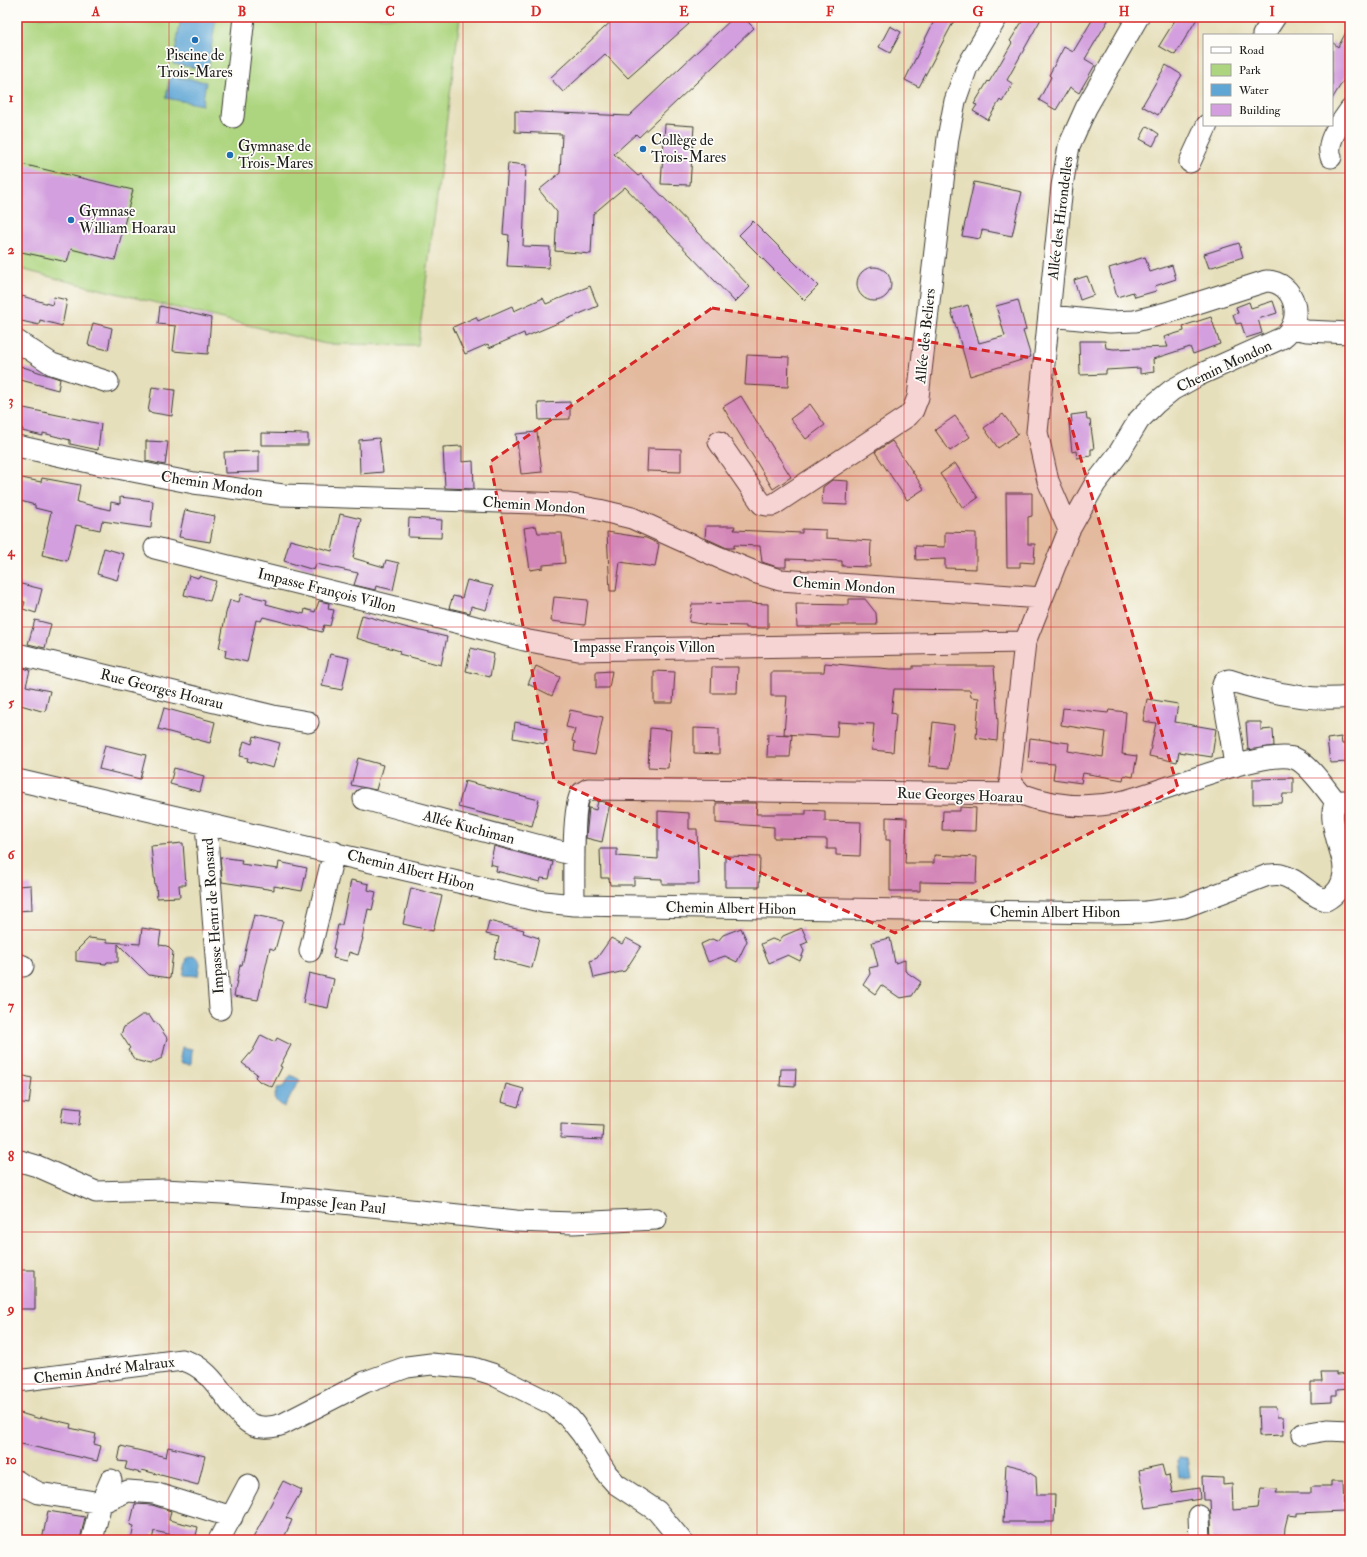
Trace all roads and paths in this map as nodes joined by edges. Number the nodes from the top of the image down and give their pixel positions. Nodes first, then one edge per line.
1 (244, 17) edge
2 (997, 17) edge
3 (1138, 17) edge
4 (1275, 17) edge
5 (1264, 34) edge
6 (1350, 110) edge
7 (233, 117) dead end
8 (1207, 126) edge
9 (1331, 157) dead end
10 (1190, 162) dead end
11 (1050, 316) junction
12 (1293, 328) junction
13 (1350, 332) edge
14 (17, 341) edge
15 (108, 382) dead end
16 (719, 442) dead end
17 (17, 446) edge
18 (1069, 530) junction
19 (155, 548) dead end
20 (1042, 598) junction
21 (1025, 642) junction
22 (17, 654) edge
23 (1350, 697) edge
24 (308, 722) dead end
25 (1235, 766) junction
26 (17, 780) edge
27 (1021, 794) junction
28 (364, 799) dead end
29 (1344, 802) edge
30 (206, 824) junction
31 (334, 852) junction
32 (574, 855) junction
33 (574, 905) junction
34 (310, 951) dead end
35 (220, 1009) dead end
36 (17, 1160) edge
37 (656, 1219) dead end
38 (17, 1381) edge
39 (1350, 1431) edge
40 (1303, 1434) dead end
41 (111, 1480) dead end
42 (17, 1481) edge
43 (248, 1485) dead end
44 (101, 1503) junction
45 (1199, 1516) dead end
46 (232, 1517) junction
47 (92, 1540) edge
48 (219, 1540) edge
49 (682, 1540) edge
50 (1200, 1540) edge

1 - 7 street
2 - 16 street, Allée des Beliers
3 - 11 street, Allée des Hirondelles
4 - 5 street
6 - 9 street
8 - 10 street
11 - 12 street
11 - 18 street, Allée des Hirondelles
12 - 13 street
12 - 18 street, Chemin Mondon
14 - 15 street
17 - 20 street, Chemin Mondon
18 - 20 street, Chemin Mondon
19 - 21 street, Impasse François Villon
20 - 21 street, Chemin Mondon
21 - 27 street, Chemin Mondon
22 - 24 street, Rue Georges Hoarau
23 - 25 street
25 - 27 street, Rue Georges Hoarau
25 - 29 street, Rue Georges Hoarau
26 - 30 street, Chemin Albert Hibon
27 - 32 street, Rue Georges Hoarau
28 - 32 street, Allée Kuchiman
29 - 33 street, Chemin Albert Hibon
30 - 31 street, Chemin Albert Hibon
30 - 35 street, Impasse Henri de Ronsard
31 - 33 street, Chemin Albert Hibon
31 - 34 street
32 - 33 street
36 - 37 street, Impasse Jean Paul
38 - 49 street, Chemin André Malraux
39 - 40 street
41 - 44 street
42 - 44 street
43 - 46 street
44 - 46 street
44 - 47 street
45 - 50 street
46 - 48 street

